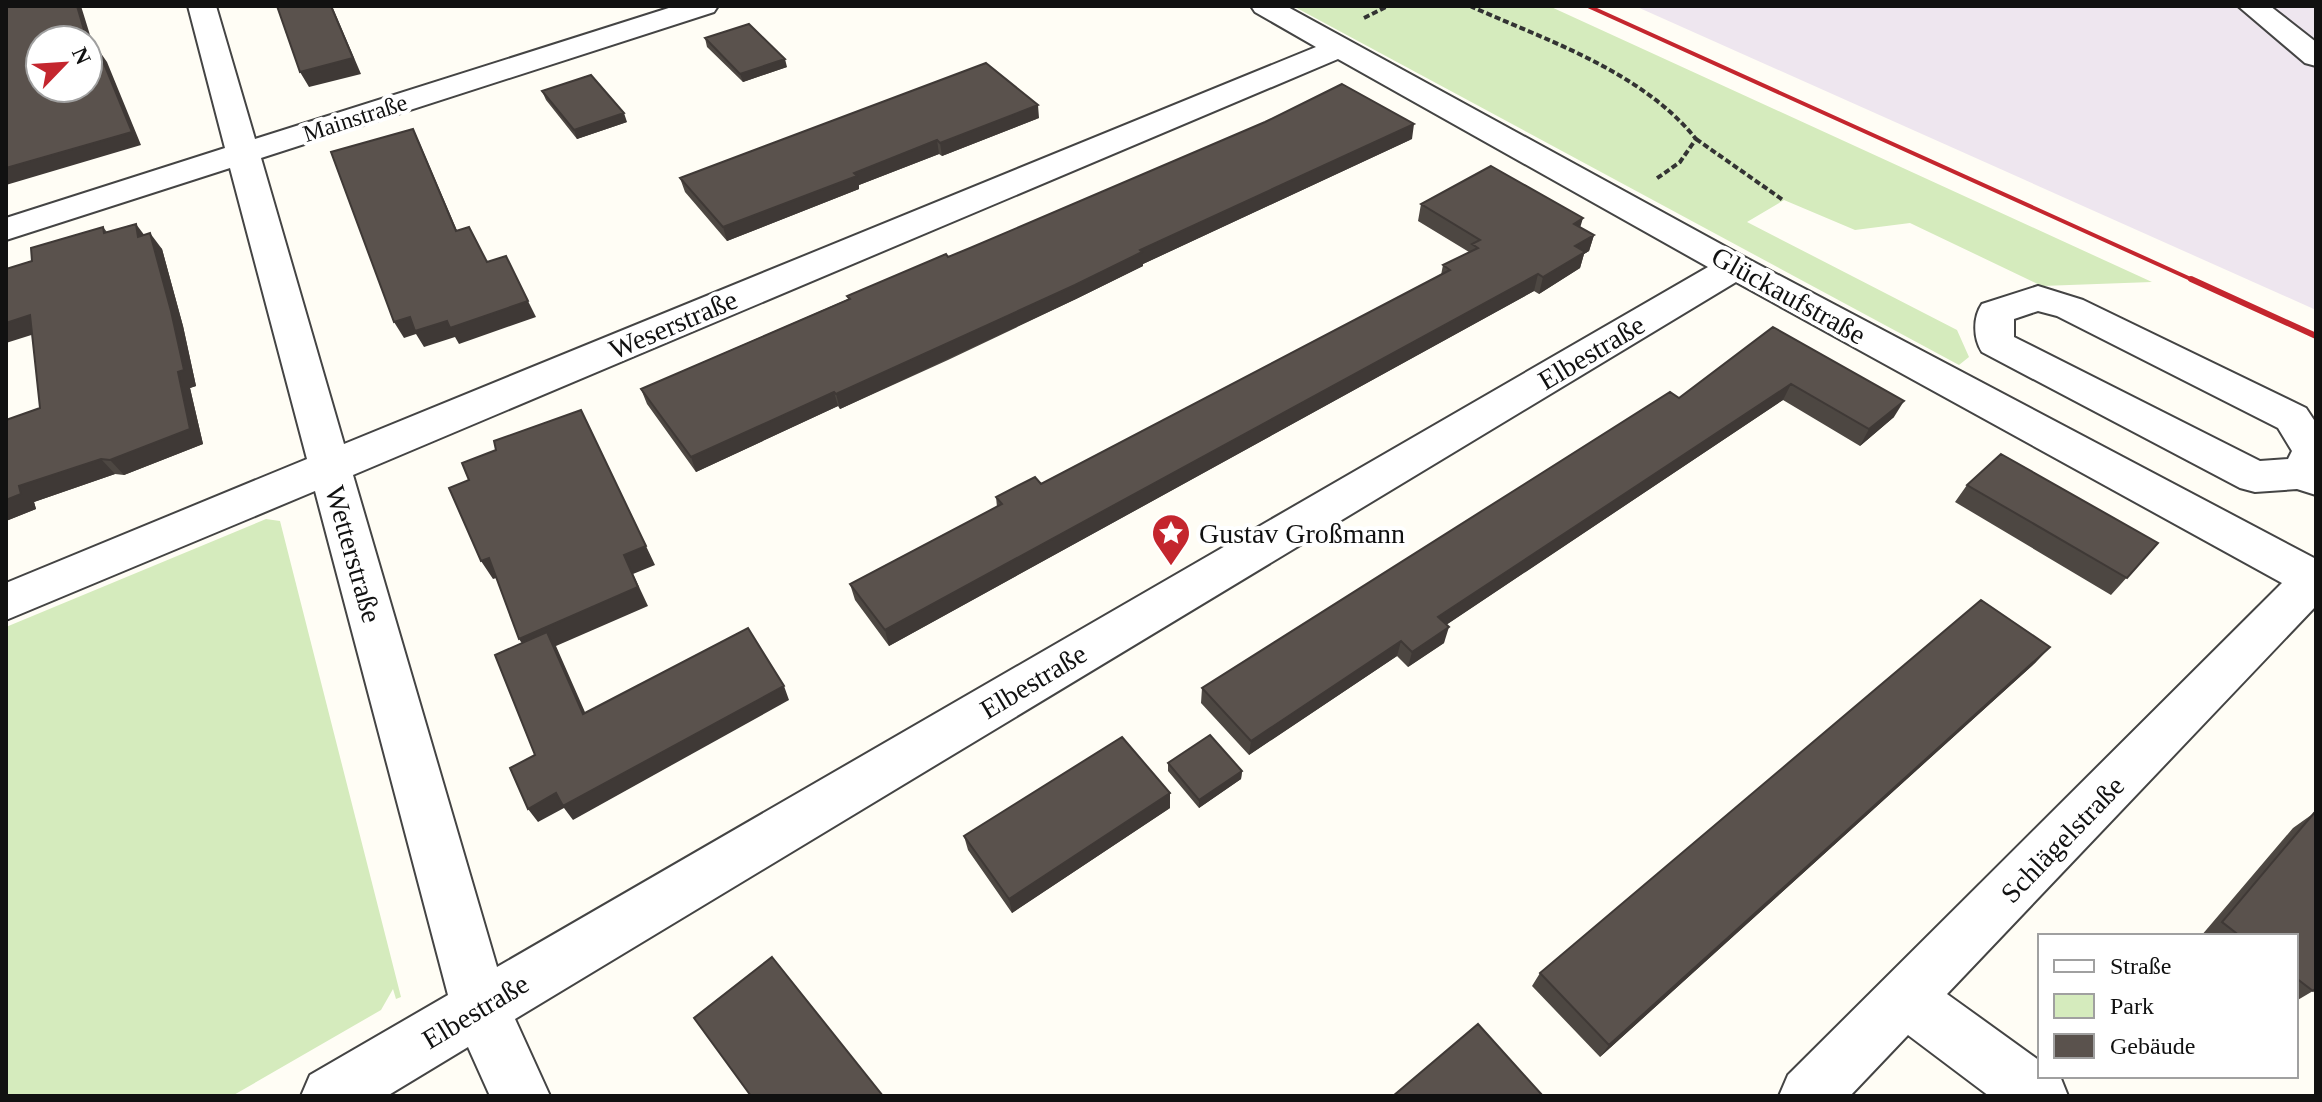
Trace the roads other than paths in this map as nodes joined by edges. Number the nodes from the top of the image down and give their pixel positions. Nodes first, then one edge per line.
1 (202, 6) edge
2 (704, 6) edge
3 (1265, 6) edge
4 (2252, 6) edge
5 (1341, 47) junction
6 (2316, 57) edge
7 (242, 155) junction
8 (6, 229) edge
9 (1735, 267) junction
10 (329, 466) junction
11 (2310, 476) edge
12 (2315, 579) edge
13 (6, 602) edge
14 (1906, 999) junction
15 (480, 1008) junction
16 (331, 1096) edge
17 (520, 1096) edge
18 (1809, 1096) edge
19 (2038, 1096) edge

1 - 7 street, Wetterstraße
2 - 7 street, Mainstraße
3 - 5 street, Glückaufstraße
4 - 6 street
5 - 9 street, Glückaufstraße
5 - 10 street, Weserstraße
7 - 8 street, Mainstraße
7 - 10 street, Wetterstraße
9 - 12 street, Glückaufstraße
9 - 15 street, Elbestraße
10 - 13 street, Weserstraße
10 - 15 street, Wetterstraße
11 - 11 street
12 - 14 street, Schlägelstraße
14 - 18 street, Schlägelstraße
14 - 19 street
15 - 16 street, Elbestraße
15 - 17 street, Wetterstraße

